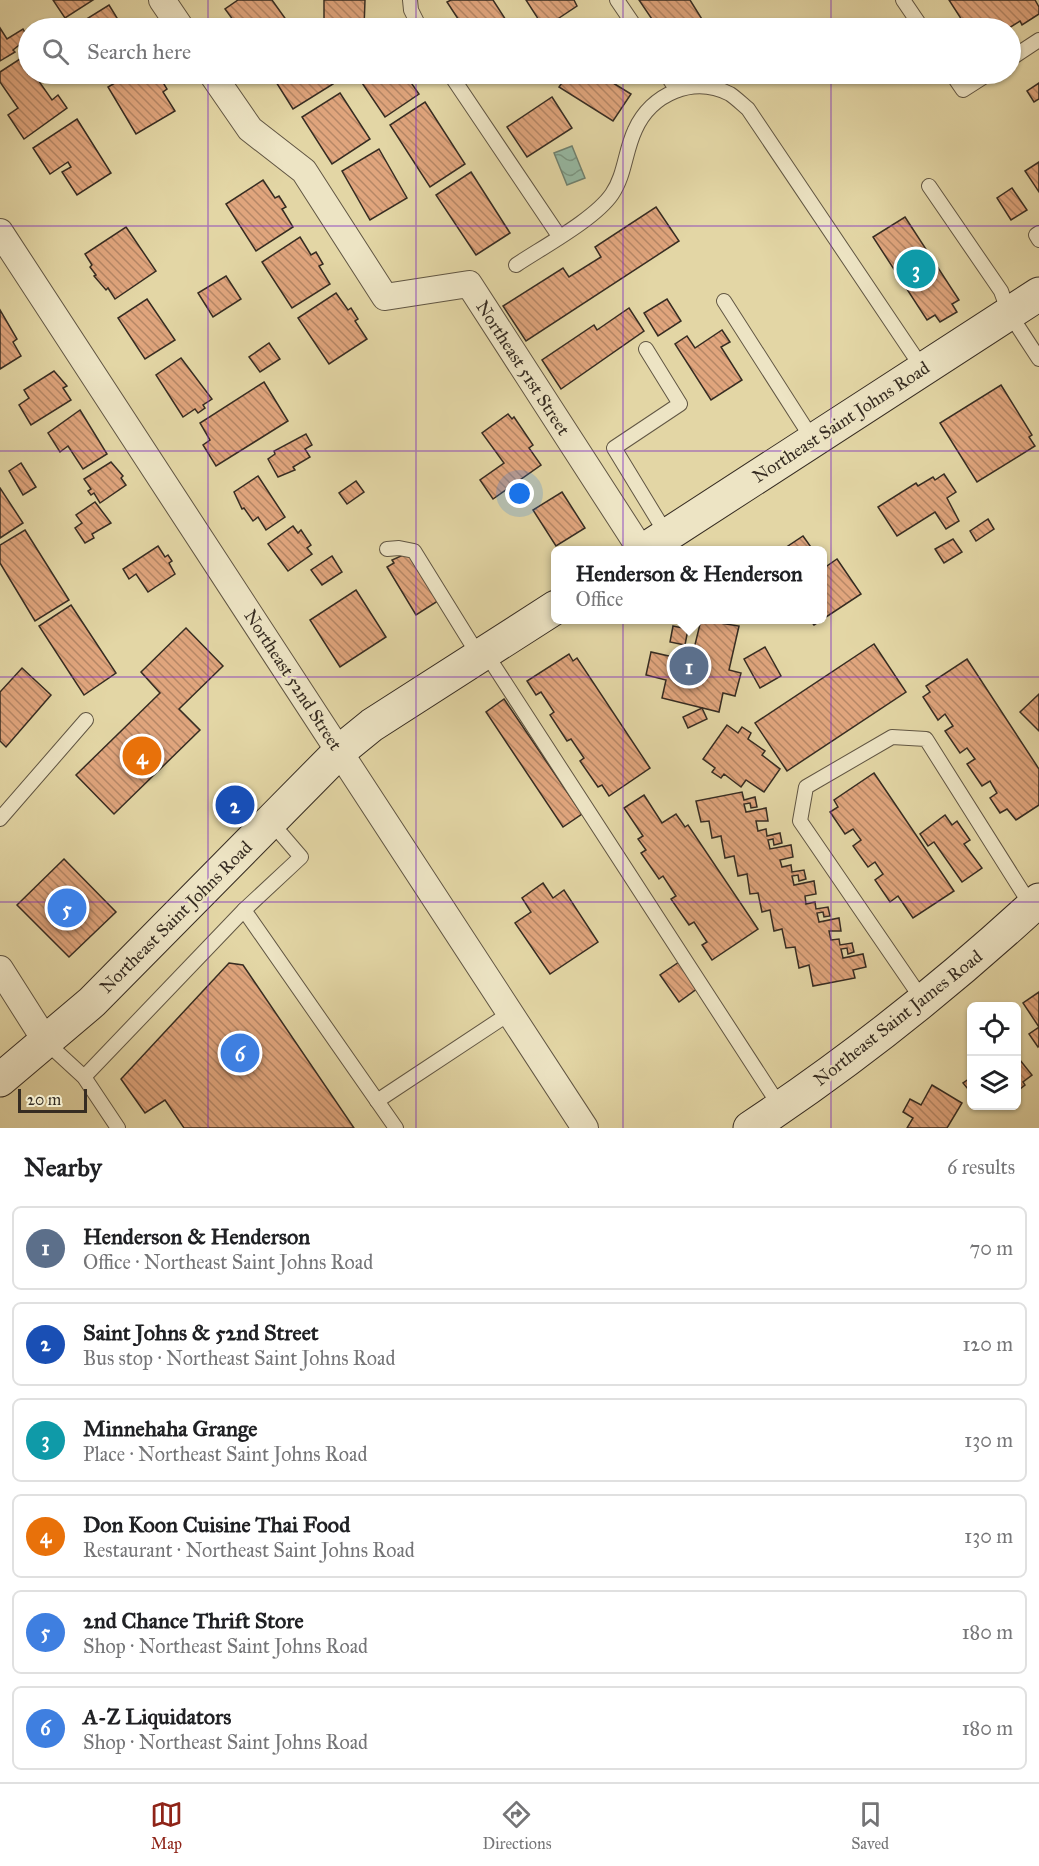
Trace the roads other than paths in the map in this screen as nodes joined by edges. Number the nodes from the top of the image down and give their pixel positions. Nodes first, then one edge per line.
1 (162, 0) edge
2 (410, 0) edge
3 (617, 0) edge
4 (903, 0) edge
5 (175, 18) edge
6 (415, 18) edge
7 (629, 18) edge
8 (915, 18) edge
9 (1039, 40) edge
10 (1021, 52) edge
11 (219, 84) edge
12 (457, 84) edge
13 (673, 84) edge
14 (959, 84) edge
15 (972, 84) edge
16 (677, 90) junction
17 (929, 186) dead end
18 (0, 232) edge
19 (1039, 233) edge
20 (559, 236) junction
21 (1039, 240) edge
22 (516, 265) dead end
23 (1039, 294) edge
24 (724, 301) dead end
25 (1009, 313) junction
26 (646, 349) dead end
27 (1039, 359) edge
28 (923, 369) junction
29 (813, 440) junction
30 (651, 545) edge
31 (387, 549) dead end
32 (551, 610) edge
33 (482, 654) junction
34 (86, 720) dead end
35 (340, 751) junction
36 (0, 819) edge
37 (270, 821) junction
38 (1035, 903) edge
39 (244, 910) junction
40 (0, 969) edge
41 (924, 1002) junction
42 (510, 1013) junction
43 (47, 1043) junction
44 (84, 1077) junction
45 (0, 1080) edge
46 (377, 1101) junction
47 (781, 1108) junction
48 (118, 1128) edge
49 (396, 1128) edge
50 (585, 1128) edge
51 (750, 1128) edge

1 - 5 street
2 - 6 lane
3 - 7 lane
4 - 8 lane
9 - 10 lane
11 - 30 street, Northeast 51st Street
12 - 20 lane
13 - 16 lane
14 - 15 lane
16 - 20 lane
16 - 28 lane
17 - 25 lane
18 - 35 street, Northeast 52nd Street
19 - 21 lane
20 - 22 lane
23 - 25 main road, Northeast Saint Johns Road
24 - 29 lane
25 - 27 lane
25 - 28 main road, Northeast Saint Johns Road
26 - 30 lane
28 - 29 main road, Northeast Saint Johns Road
29 - 30 main road, Northeast Saint Johns Road
31 - 33 lane
32 - 33 main road, Northeast Saint Johns Road
33 - 35 main road, Northeast Saint Johns Road
33 - 47 lane
34 - 36 lane
35 - 37 main road, Northeast Saint Johns Road
35 - 42 street, Northeast 52nd Street
37 - 39 lane
37 - 43 main road, Northeast Saint Johns Road
38 - 41 main road, Northeast Saint James Road
38 - 41 lane
39 - 44 lane
39 - 46 lane
40 - 43 street
41 - 47 main road, Northeast Saint James Road
42 - 46 lane
42 - 50 street, Northeast 52nd Street
43 - 44 lane
43 - 45 main road, Northeast Saint Johns Road
44 - 48 lane
46 - 49 lane
47 - 51 main road, Northeast Saint James Road

